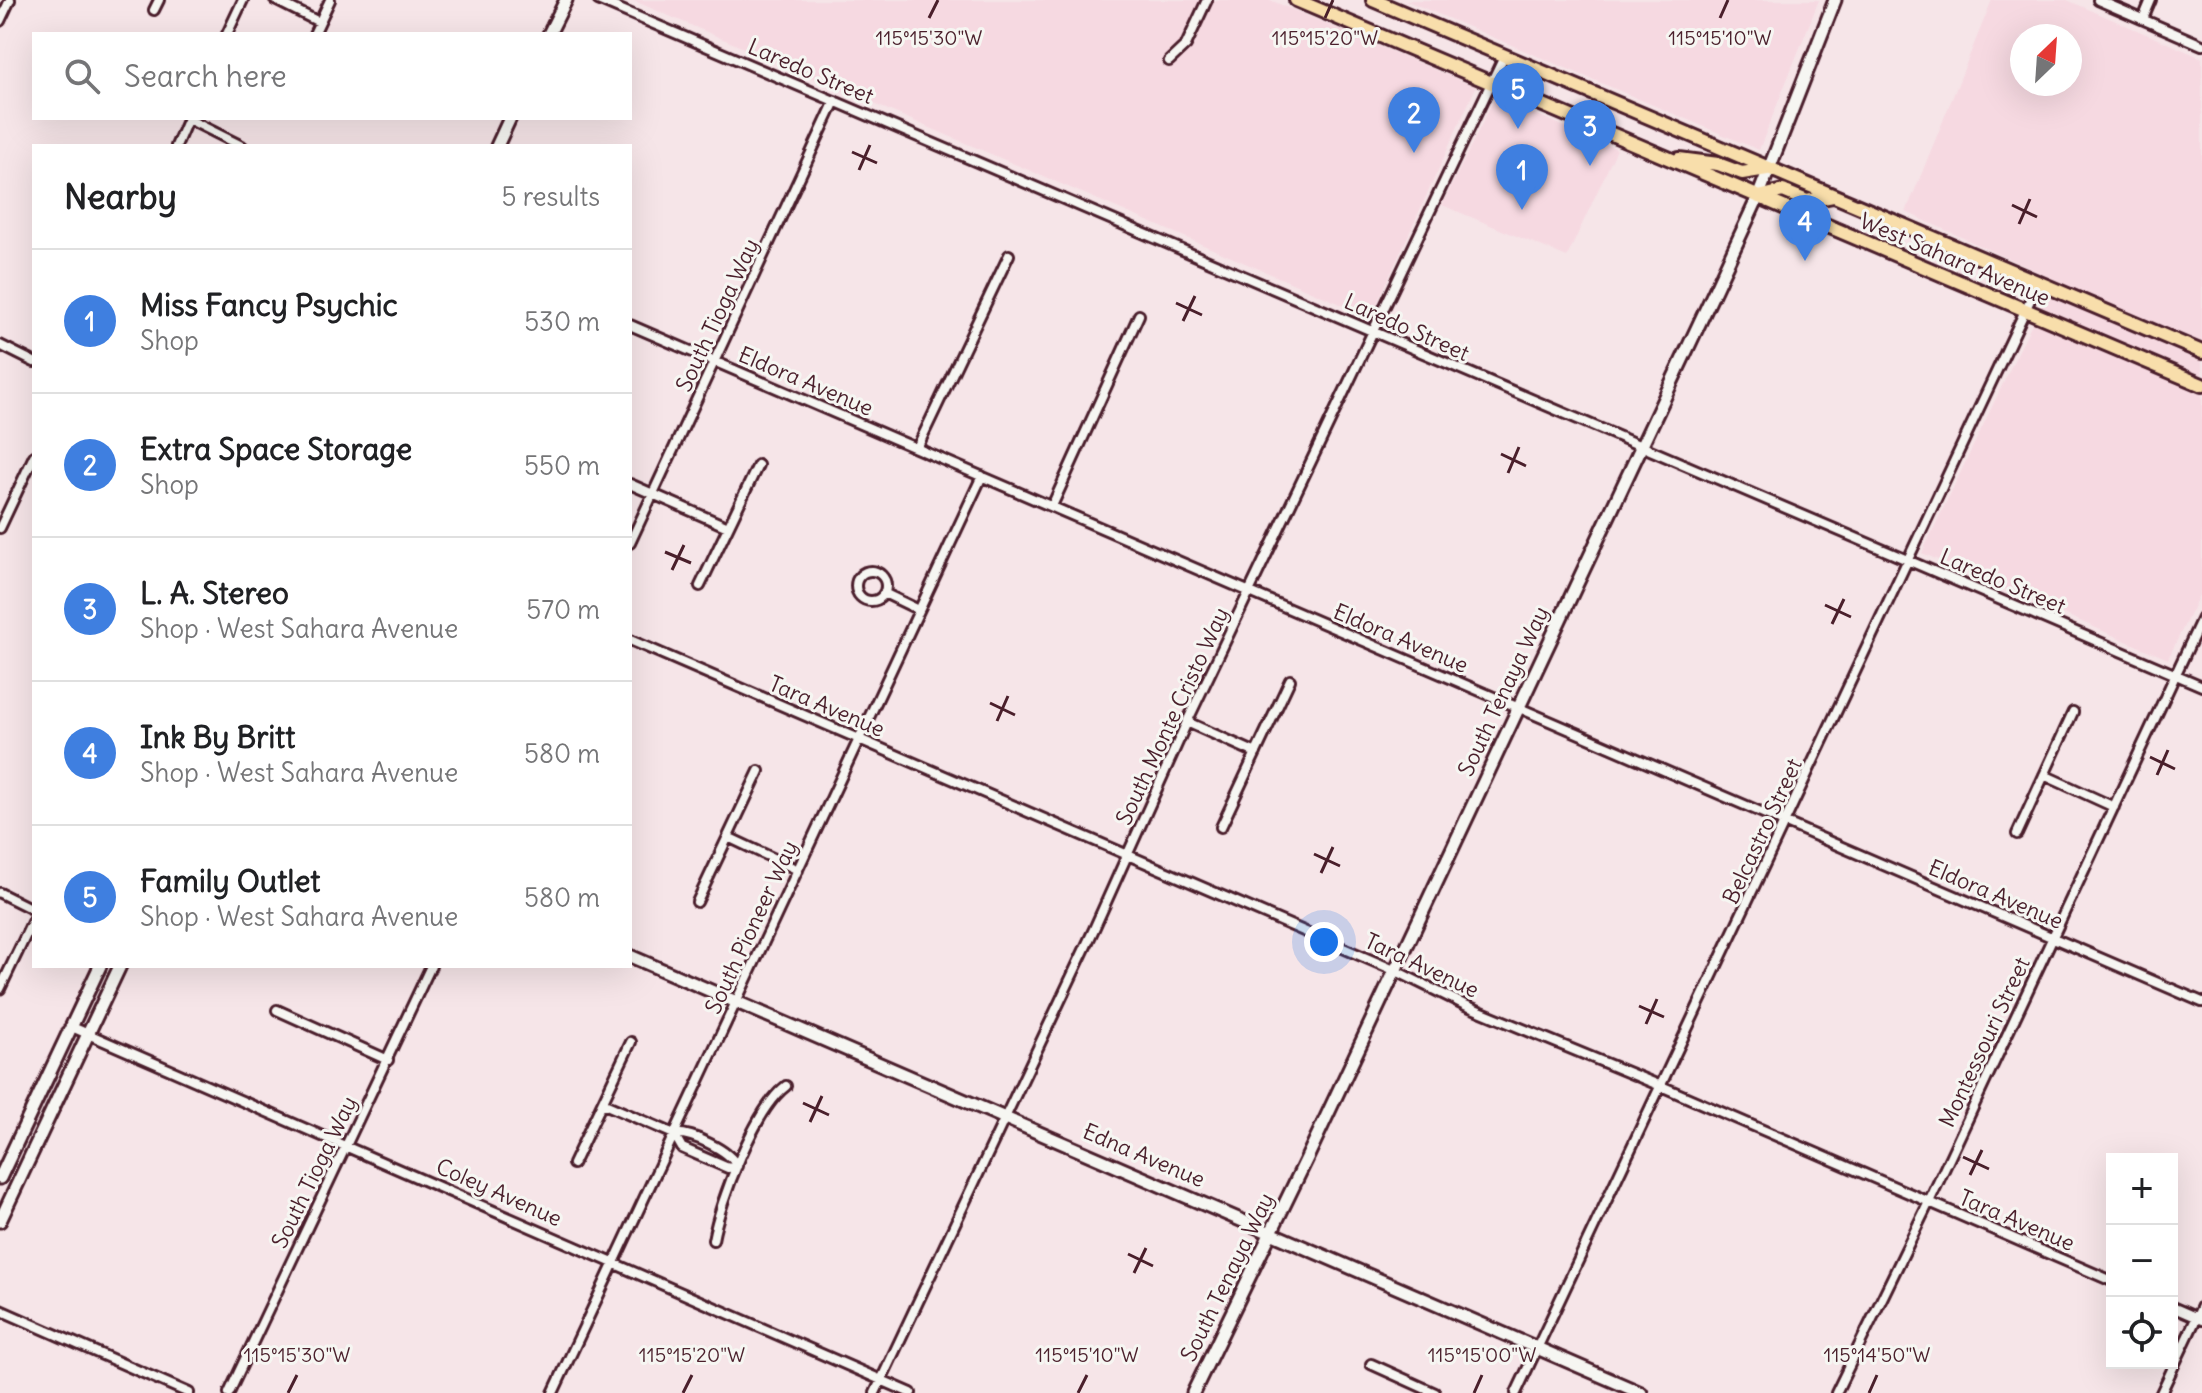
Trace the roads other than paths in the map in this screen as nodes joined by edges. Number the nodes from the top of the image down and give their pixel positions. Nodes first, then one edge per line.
1 (10, 0) edge
2 (159, 0) edge
3 (243, 0) edge
4 (275, 0) edge
5 (330, 0) edge
6 (566, 0) edge
7 (598, 0) edge
8 (1207, 0) edge
9 (1296, 0) edge
10 (1373, 0) edge
11 (1835, 0) edge
12 (2098, 0) edge
13 (2151, 0) edge
14 (154, 10) dead end
15 (2143, 19) junction
16 (0, 21) edge
17 (319, 22) junction
18 (228, 32) edge
19 (315, 32) edge
20 (550, 32) edge
21 (2202, 45) edge
22 (1504, 56) junction
23 (1169, 61) dead end
24 (1491, 84) junction
25 (835, 101) junction
26 (187, 120) edge
27 (192, 120) edge
28 (509, 120) edge
29 (177, 144) edge
30 (238, 144) edge
31 (498, 144) edge
32 (1664, 157) junction
33 (1769, 169) junction
34 (1833, 196) junction
35 (1758, 197) junction
36 (1009, 255) dead end
37 (2038, 283) junction
38 (2025, 311) junction
39 (1139, 315) dead end
40 (632, 326) edge
41 (1373, 331) junction
42 (0, 345) edge
43 (2202, 352) edge
44 (32, 361) edge
45 (715, 362) junction
46 (2202, 385) edge
47 (1640, 447) junction
48 (917, 448) junction
49 (32, 460) edge
50 (758, 465) dead end
51 (982, 476) junction
52 (632, 485) edge
53 (653, 494) junction
54 (1052, 506) junction
55 (728, 527) junction
56 (0, 528) edge
57 (632, 539) edge
58 (1909, 561) junction
59 (700, 586) dead end
60 (884, 593) dead end
61 (1251, 593) junction
62 (919, 610) junction
63 (2202, 618) edge
64 (632, 641) edge
65 (2176, 675) junction
66 (1290, 680) dead end
67 (2202, 686) edge
68 (1517, 708) junction
69 (2073, 712) dead end
70 (1187, 722) junction
71 (859, 739) junction
72 (1256, 753) junction
73 (759, 771) dead end
74 (2044, 775) junction
75 (2114, 807) junction
76 (1785, 824) junction
77 (1221, 827) dead end
78 (2017, 834) dead end
79 (728, 837) junction
80 (1127, 854) junction
81 (798, 870) junction
82 (0, 893) edge
83 (697, 902) dead end
84 (32, 909) edge
85 (32, 922) edge
86 (2052, 938) junction
87 (632, 957) edge
88 (99, 968) edge
89 (119, 968) edge
90 (430, 968) edge
91 (1394, 970) junction
92 (0, 989) edge
93 (736, 1002) junction
94 (2202, 1002) edge
95 (277, 1010) dead end
96 (72, 1027) junction
97 (89, 1034) junction
98 (631, 1042) dead end
99 (388, 1060) junction
100 (786, 1086) dead end
101 (1661, 1086) junction
102 (602, 1103) junction
103 (1004, 1117) junction
104 (674, 1134) junction
105 (347, 1145) junction
106 (573, 1164) dead end
107 (737, 1166) junction
108 (0, 1178) edge
109 (1929, 1202) junction
110 (0, 1221) edge
111 (1271, 1232) junction
112 (713, 1240) dead end
113 (614, 1263) junction
114 (2106, 1278) edge
115 (2202, 1306) edge
116 (0, 1310) edge
117 (2178, 1310) edge
118 (2199, 1319) edge
119 (1538, 1348) junction
120 (1371, 1364) dead end
121 (881, 1380) junction
122 (189, 1393) edge
123 (229, 1393) edge
124 (553, 1393) edge
125 (875, 1393) edge
126 (911, 1393) edge
127 (1193, 1393) edge
128 (1435, 1393) edge
129 (1516, 1393) edge
130 (1641, 1393) edge
131 (1836, 1393) edge
132 (2161, 1393) edge

1 - 16 street
2 - 14 street
3 - 18 street
4 - 17 street
5 - 17 street
6 - 20 street
7 - 25 street, Laredo Street
8 - 23 street
9 - 24 main road, West Sahara Avenue
10 - 22 main road, West Sahara Avenue
11 - 33 street, South Tenaya Way
12 - 15 street
13 - 15 street
15 - 21 street
17 - 19 street
22 - 24 street, South Monte Cristo Way
22 - 33 main road, West Sahara Avenue
24 - 32 main road, West Sahara Avenue
24 - 41 street, South Monte Cristo Way
25 - 41 street, Laredo Street
25 - 45 street, South Tioga Way
26 - 29 street
27 - 30 street
28 - 31 street
32 - 33 main road
32 - 35 main road, West Sahara Avenue
33 - 34 main road, West Sahara Avenue
33 - 35 street, South Tenaya Way
34 - 35 main road
34 - 37 main road, West Sahara Avenue
35 - 38 main road, West Sahara Avenue
35 - 47 street, South Tenaya Way
36 - 48 street
37 - 38 street, Belcastro Street
37 - 43 main road, West Sahara Avenue
38 - 46 main road, West Sahara Avenue
38 - 58 street, Belcastro Street
39 - 54 street
40 - 45 street, Eldora Avenue
41 - 47 street, Laredo Street
41 - 61 street, South Monte Cristo Way
42 - 44 street
45 - 48 street, Eldora Avenue
45 - 53 street, South Tioga Way
47 - 58 street, Laredo Street
47 - 68 street, South Tenaya Way
48 - 51 street, Eldora Avenue
49 - 56 street
50 - 55 street
51 - 54 street, Eldora Avenue
51 - 62 street, South Pioneer Way
52 - 53 street
53 - 55 street
53 - 57 street, South Tioga Way
54 - 61 street, Eldora Avenue
55 - 59 street
58 - 65 street, Laredo Street
58 - 76 street, Belcastro Street
60 - 62 street
61 - 68 street, Eldora Avenue
61 - 70 street, South Monte Cristo Way
62 - 71 street, South Pioneer Way
63 - 65 street, Montessouri Street
64 - 71 street, Tara Avenue
65 - 67 street, Laredo Street
65 - 75 street, Montessouri Street
66 - 72 street
68 - 76 street, Eldora Avenue
68 - 91 street, South Tenaya Way
69 - 74 street
70 - 72 street
70 - 80 street, South Monte Cristo Way
71 - 80 street, Tara Avenue
71 - 81 street, South Pioneer Way
72 - 77 street
73 - 79 street
74 - 75 street
74 - 78 street
75 - 86 street, Montessouri Street
76 - 86 street, Eldora Avenue
76 - 101 street, Belcastro Street
79 - 81 street
79 - 83 street
80 - 91 street, Tara Avenue
80 - 103 street, South Monte Cristo Way
81 - 93 street, South Pioneer Way
82 - 84 street
85 - 92 street
86 - 94 street, Eldora Avenue
86 - 109 street, Montessouri Street
87 - 93 street, Edna Avenue
88 - 96 street
89 - 97 street
90 - 99 street, South Tioga Way
91 - 101 street, Tara Avenue
91 - 111 street, South Tenaya Way
93 - 103 street, Edna Avenue
93 - 104 street, South Pioneer Way
95 - 99 street
96 - 97 street, Coley Avenue
96 - 108 street
97 - 105 street, Coley Avenue
97 - 110 street
98 - 102 street
99 - 105 street, South Tioga Way
100 - 107 street
101 - 109 street, Tara Avenue
101 - 119 street, Belcastro Street
102 - 104 street
102 - 106 street
103 - 111 street, Edna Avenue
103 - 121 street, South Monte Cristo Way
104 - 107 street
104 - 107 street
104 - 113 street, South Pioneer Way
105 - 113 street, Coley Avenue
105 - 123 street, South Tioga Way
107 - 112 street
109 - 114 street, Tara Avenue
109 - 131 street, Montessouri Street
111 - 119 street, Edna Avenue
111 - 127 street, South Tenaya Way
113 - 121 street, Coley Avenue
113 - 124 street, South Pioneer Way
115 - 118 street
116 - 122 street
117 - 118 street
118 - 132 street
119 - 129 street, Belcastro Street
119 - 130 street, Edna Avenue
120 - 128 street
121 - 125 street, South Monte Cristo Way
121 - 126 street, Coley Avenue

